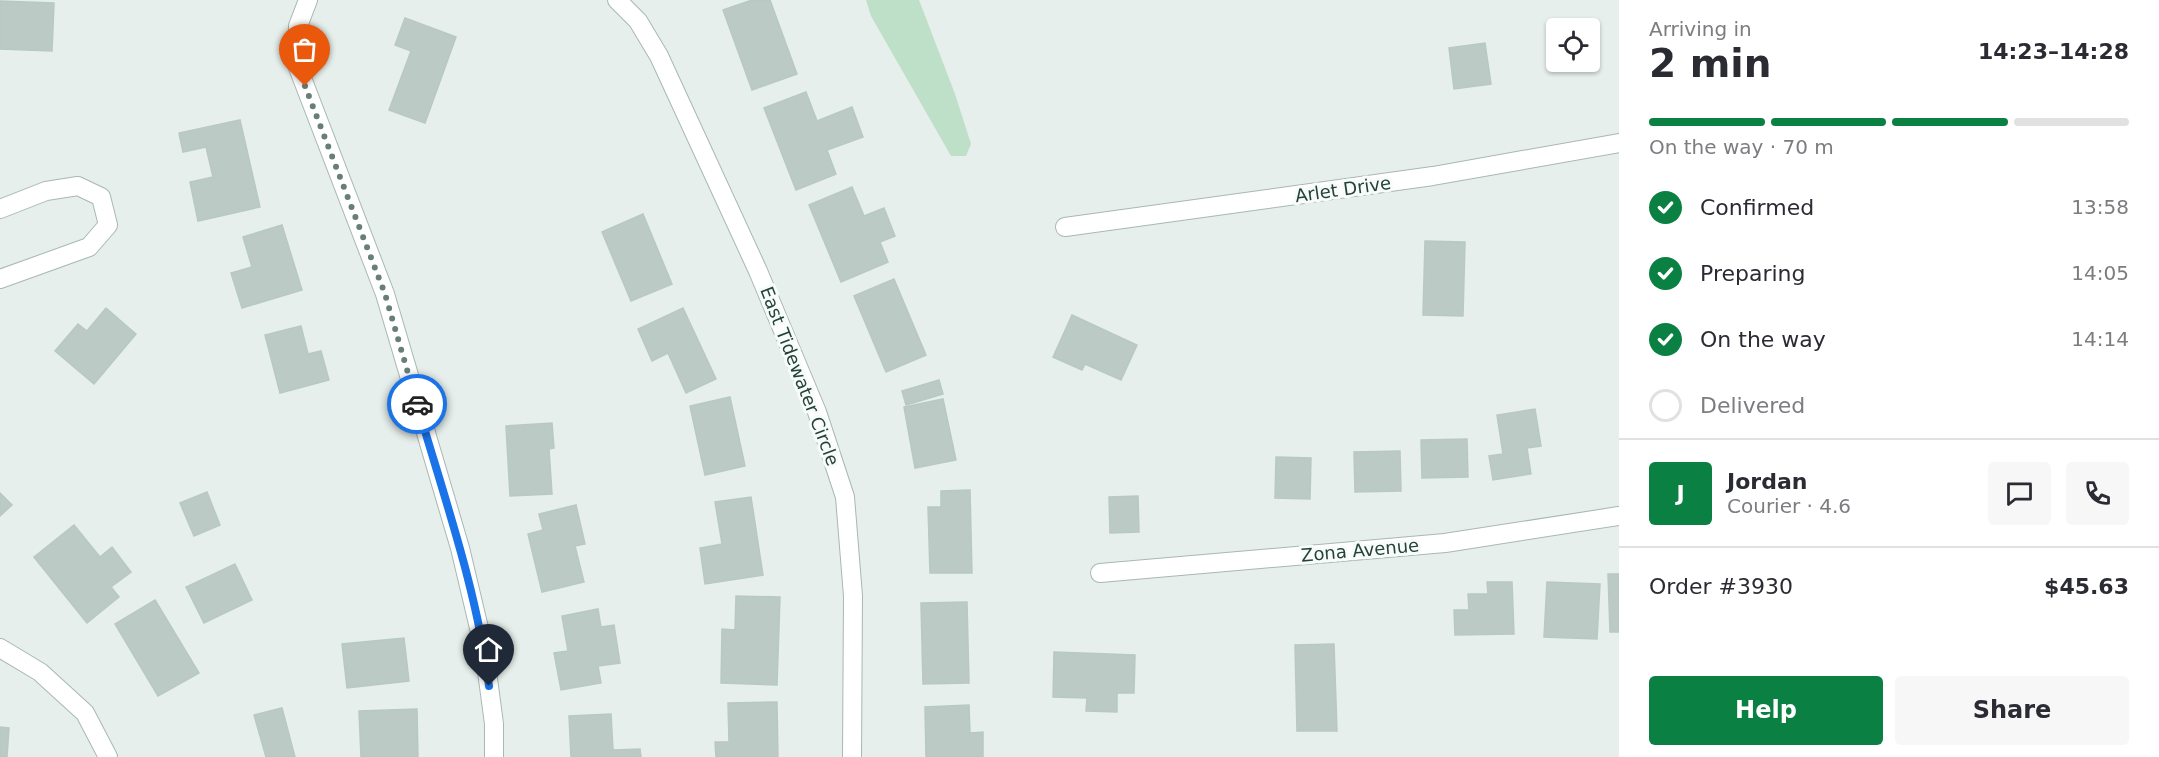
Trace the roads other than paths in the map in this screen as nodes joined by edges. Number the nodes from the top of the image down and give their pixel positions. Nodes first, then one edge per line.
1 (308, 0) edge
2 (617, 0) edge
3 (1619, 143) edge
4 (0, 209) edge
5 (1065, 227) dead end
6 (0, 279) edge
7 (1619, 516) edge
8 (1100, 573) dead end
9 (0, 648) edge
10 (108, 757) edge
11 (494, 757) edge
12 (852, 757) edge

1 - 11 street
2 - 12 street, East Tidewater Circle
3 - 5 street, Arlet Drive
4 - 6 street
7 - 8 street, Zona Avenue
9 - 10 street

